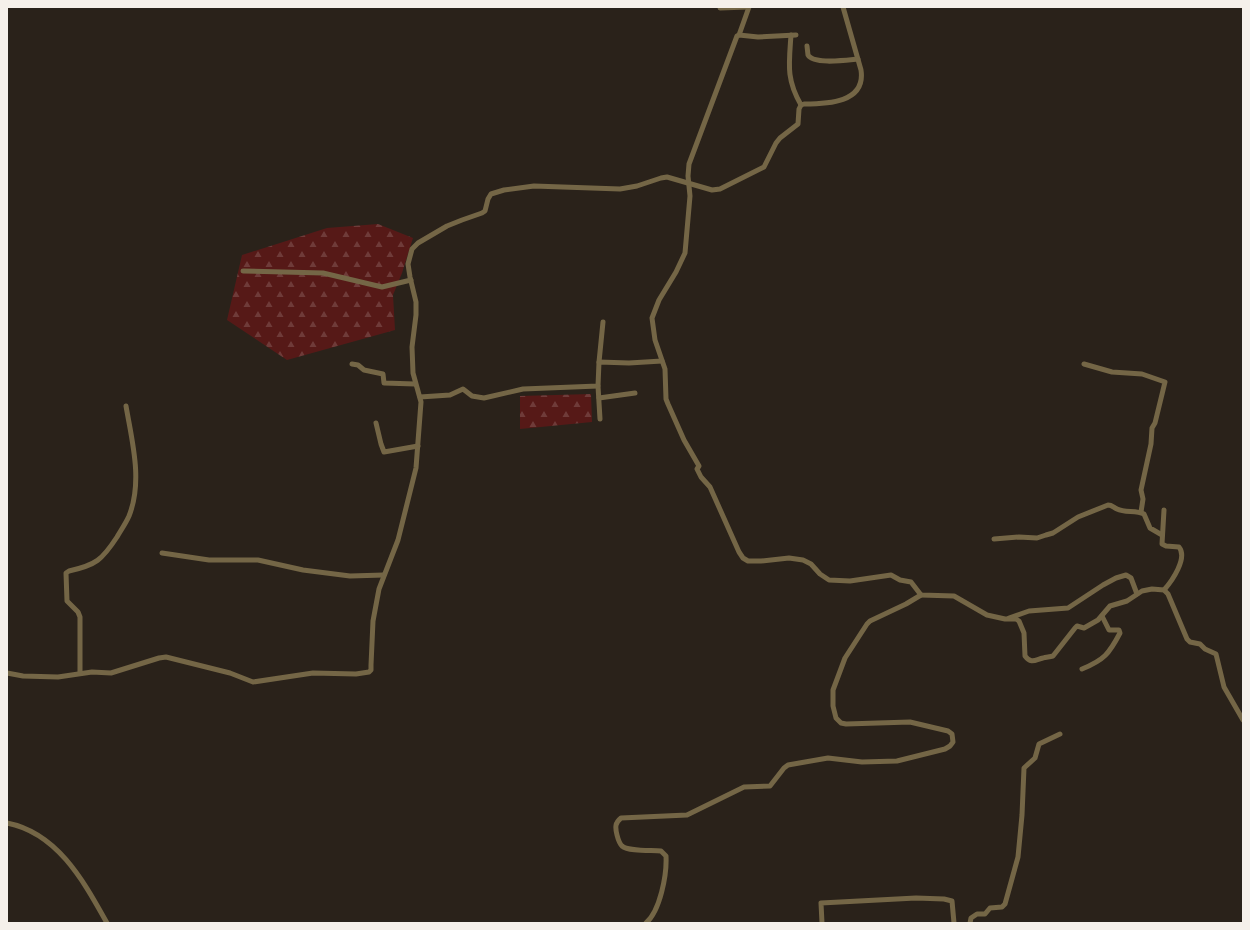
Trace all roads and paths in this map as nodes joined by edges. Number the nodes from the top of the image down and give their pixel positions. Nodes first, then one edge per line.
1 (748, 7) edge
2 (843, 7) edge
3 (720, 8) dead end
4 (739, 35) junction
5 (807, 46) dead end
6 (858, 59) junction
7 (801, 105) junction
8 (688, 183) junction
9 (243, 271) dead end
10 (411, 280) junction
11 (603, 322) dead end
12 (662, 361) junction
13 (599, 362) junction
14 (352, 364) dead end
15 (1084, 364) dead end
16 (415, 384) junction
17 (598, 386) junction
18 (635, 392) dead end
19 (420, 397) junction
20 (599, 398) junction
21 (126, 406) dead end
22 (600, 419) dead end
23 (376, 423) dead end
24 (418, 446) junction
25 (1164, 510) dead end
26 (1141, 512) junction
27 (1162, 535) junction
28 (994, 539) dead end
29 (162, 553) dead end
30 (384, 575) junction
31 (1164, 590) junction
32 (1137, 594) junction
33 (921, 595) junction
34 (1102, 616) junction
35 (1005, 619) junction
36 (1082, 670) dead end
37 (7, 673) edge
38 (80, 673) junction
39 (1243, 720) edge
40 (1060, 734) dead end
41 (7, 823) edge
42 (107, 923) edge
43 (646, 923) edge
44 (822, 923) edge
45 (954, 923) edge
46 (970, 923) edge

1 - 3 street
1 - 4 street
2 - 6 street
4 - 7 street
4 - 8 street
5 - 6 street
6 - 7 street
7 - 8 street
8 - 10 street
8 - 12 street
9 - 10 street
10 - 16 street
11 - 13 street
12 - 13 street
12 - 33 street
13 - 17 street
14 - 16 street
15 - 26 street
16 - 19 street
17 - 19 street
17 - 20 street
18 - 20 street
19 - 24 street
20 - 22 street
21 - 38 street
23 - 24 street
24 - 30 street
25 - 27 street
26 - 27 street
26 - 28 street
27 - 31 street
29 - 30 street
30 - 38 street
31 - 32 street
31 - 39 street
32 - 34 street
32 - 35 street
33 - 35 street
33 - 43 street
34 - 35 street
34 - 36 street
37 - 38 street
40 - 46 street
41 - 42 street
44 - 45 street

